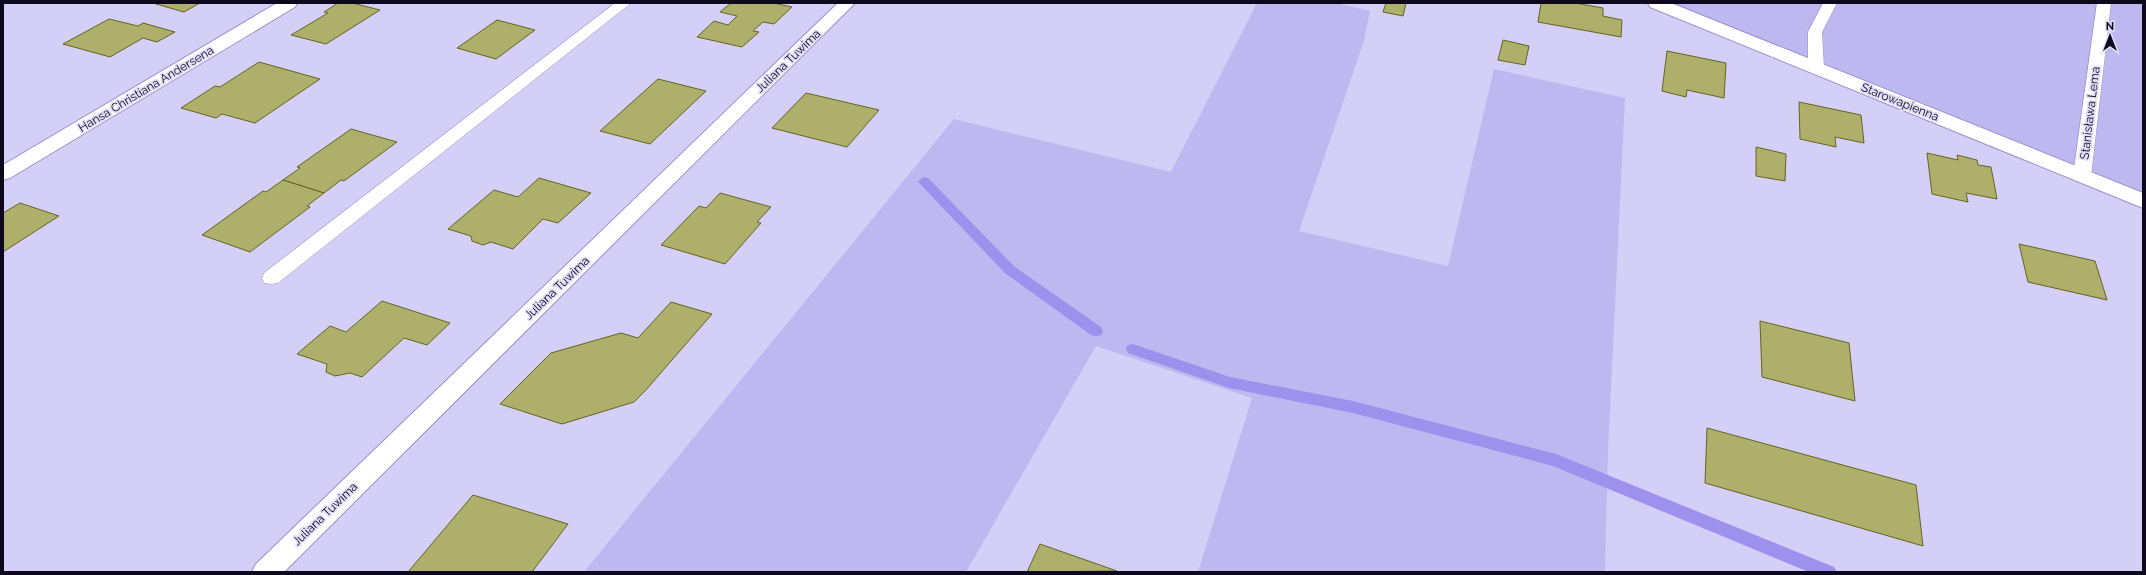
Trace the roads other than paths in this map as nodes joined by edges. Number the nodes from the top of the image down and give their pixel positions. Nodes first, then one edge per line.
1 (289, 3) edge
2 (624, 3) edge
3 (847, 3) edge
4 (1656, 3) edge
5 (1830, 3) edge
6 (2104, 3) edge
7 (1816, 68) junction
8 (3, 174) edge
9 (2082, 176) junction
10 (2143, 201) edge
11 (271, 278) dead end
12 (266, 572) edge

1 - 8 street, Hansa Christiana Andersena
2 - 11 lane
3 - 12 street, Juliana Tuwima
4 - 7 street, Starowapienna
5 - 7 lane
6 - 9 lane, Stanisława Lema
7 - 9 street, Starowapienna
9 - 10 street, Starowapienna

